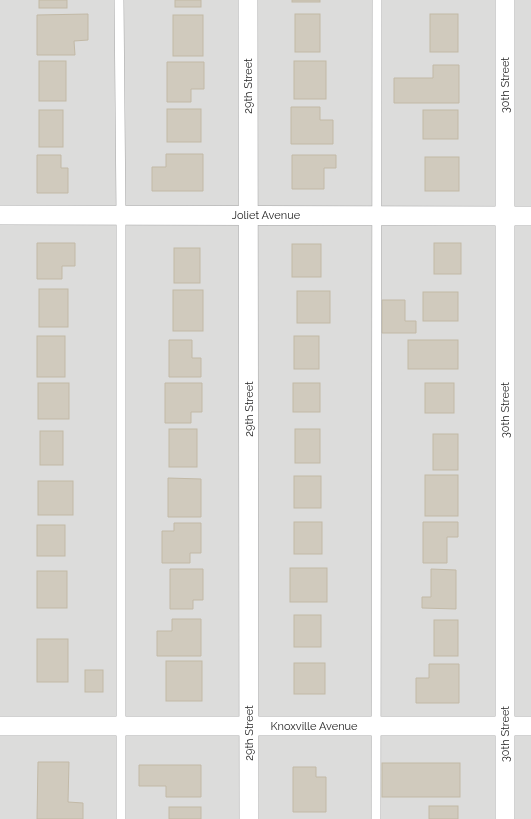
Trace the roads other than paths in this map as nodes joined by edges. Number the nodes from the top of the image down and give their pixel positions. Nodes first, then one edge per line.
1 (119, 0) edge
2 (248, 0) edge
3 (377, 0) edge
4 (505, 0) edge
5 (0, 216) edge
6 (121, 216) junction
7 (248, 216) junction
8 (377, 216) junction
9 (505, 216) junction
10 (531, 216) edge
11 (0, 726) edge
12 (121, 726) junction
13 (249, 726) junction
14 (376, 726) junction
15 (505, 726) junction
16 (531, 726) edge
17 (122, 819) edge
18 (249, 819) edge
19 (376, 819) edge
20 (505, 819) edge

1 - 6 lane
2 - 7 street, 29th Street
3 - 8 lane
4 - 9 street, 30th Street
5 - 6 street, Joliet Avenue
6 - 7 street, Joliet Avenue
6 - 12 lane
7 - 8 street, Joliet Avenue
7 - 13 street, 29th Street
8 - 9 street, Joliet Avenue
8 - 14 lane
9 - 10 street, Joliet Avenue
9 - 15 street, 30th Street
11 - 12 street, Knoxville Avenue
12 - 13 street, Knoxville Avenue
12 - 17 lane
13 - 14 street, Knoxville Avenue
13 - 18 street, 29th Street
14 - 15 street, Knoxville Avenue
14 - 19 lane
15 - 16 street, Knoxville Avenue
15 - 20 street, 30th Street

